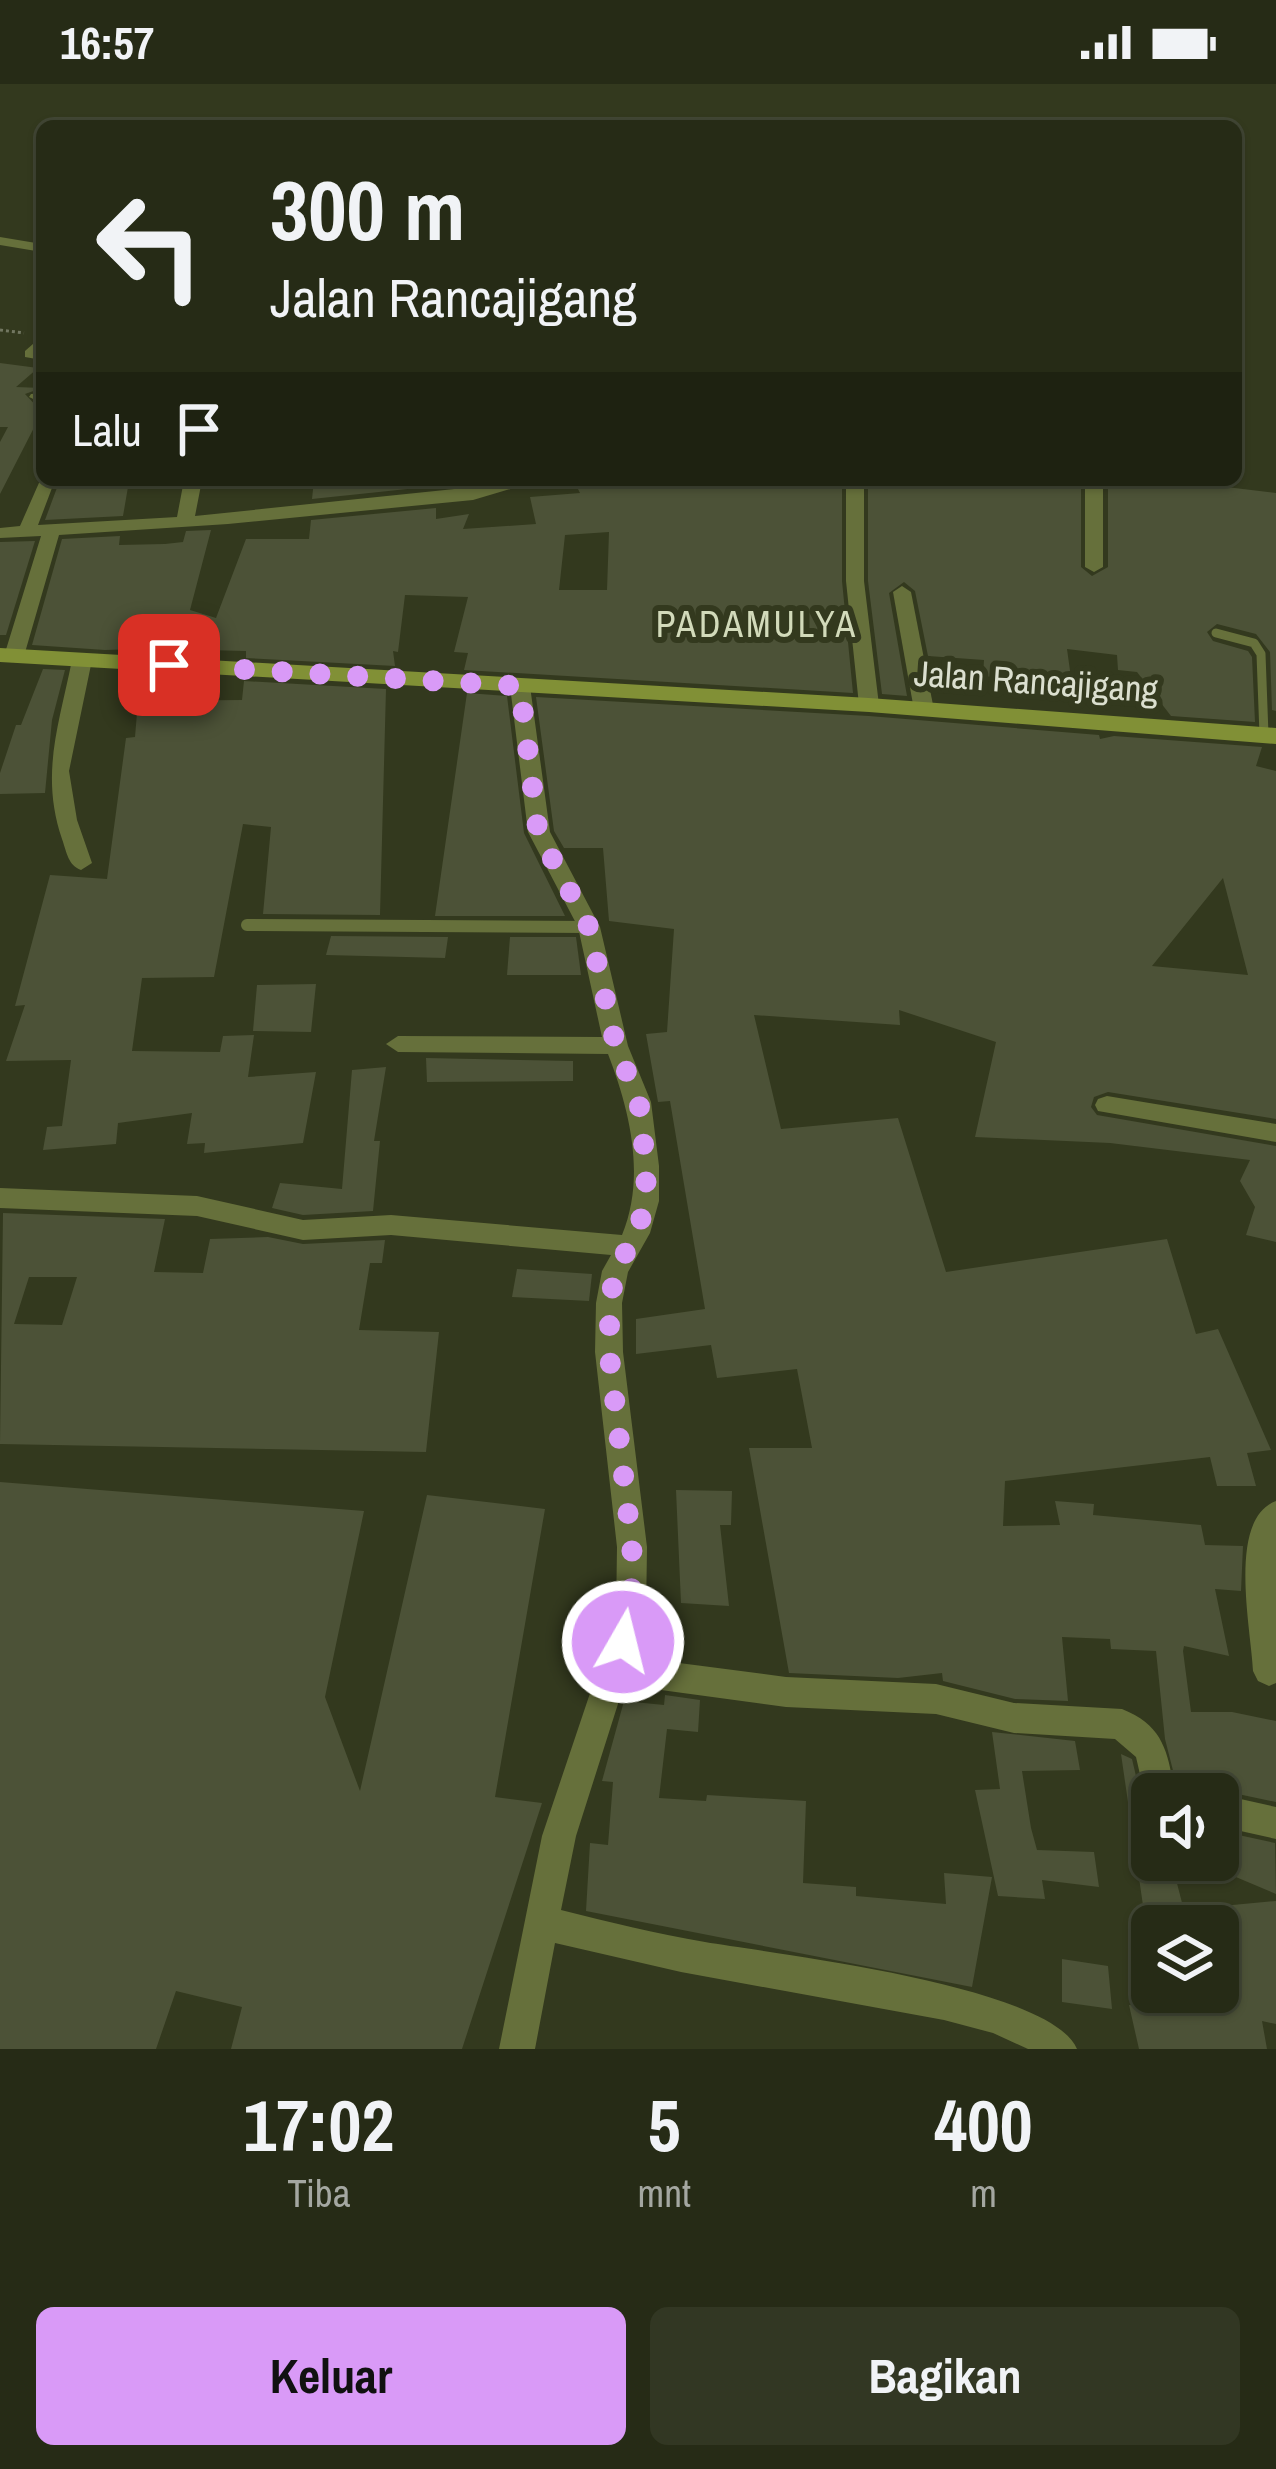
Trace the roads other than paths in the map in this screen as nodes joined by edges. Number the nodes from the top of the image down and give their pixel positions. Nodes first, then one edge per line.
1 (0, 242) edge
2 (36, 247) edge
3 (44, 486) edge
4 (192, 486) edge
5 (508, 486) edge
6 (854, 486) edge
7 (1094, 486) edge
8 (185, 520) junction
9 (27, 530) junction
10 (0, 533) edge
11 (48, 537) junction
12 (1094, 567) dead end
13 (902, 592) dead end
14 (1216, 632) dead end
15 (7, 655) edge
16 (82, 660) junction
17 (520, 686) junction
18 (868, 705) junction
19 (924, 710) junction
20 (1270, 735) edge
21 (81, 863) dead end
22 (247, 926) dead end
23 (589, 927) junction
24 (398, 1044) dead end
25 (616, 1046) junction
26 (1107, 1105) dead end
27 (1276, 1133) edge
28 (0, 1198) edge
29 (630, 1246) junction
30 (1276, 1514) edge
31 (616, 1669) junction
32 (1269, 1671) dead end
33 (1155, 1773) edge
34 (1239, 1815) edge
35 (1276, 1823) edge
36 (539, 1922) junction
37 (517, 2049) edge
38 (1059, 2049) edge

1 - 2 street
3 - 9 street
4 - 8 street
5 - 8 street
6 - 18 street
7 - 12 street
8 - 11 street
9 - 10 street
9 - 11 street
11 - 15 street
13 - 19 street
14 - 20 lane
15 - 16 main road, Jalan Rancajigang
16 - 17 main road, Jalan Rancajigang
16 - 21 street
17 - 18 main road, Jalan Rancajigang
17 - 23 street
18 - 19 main road, Jalan Rancajigang
19 - 20 main road, Jalan Rancajigang
22 - 23 lane
23 - 25 street
24 - 25 street
25 - 29 street
26 - 27 street
28 - 29 street
29 - 31 street
30 - 32 street
31 - 33 street
31 - 36 street
34 - 35 street
36 - 37 street
36 - 38 street

